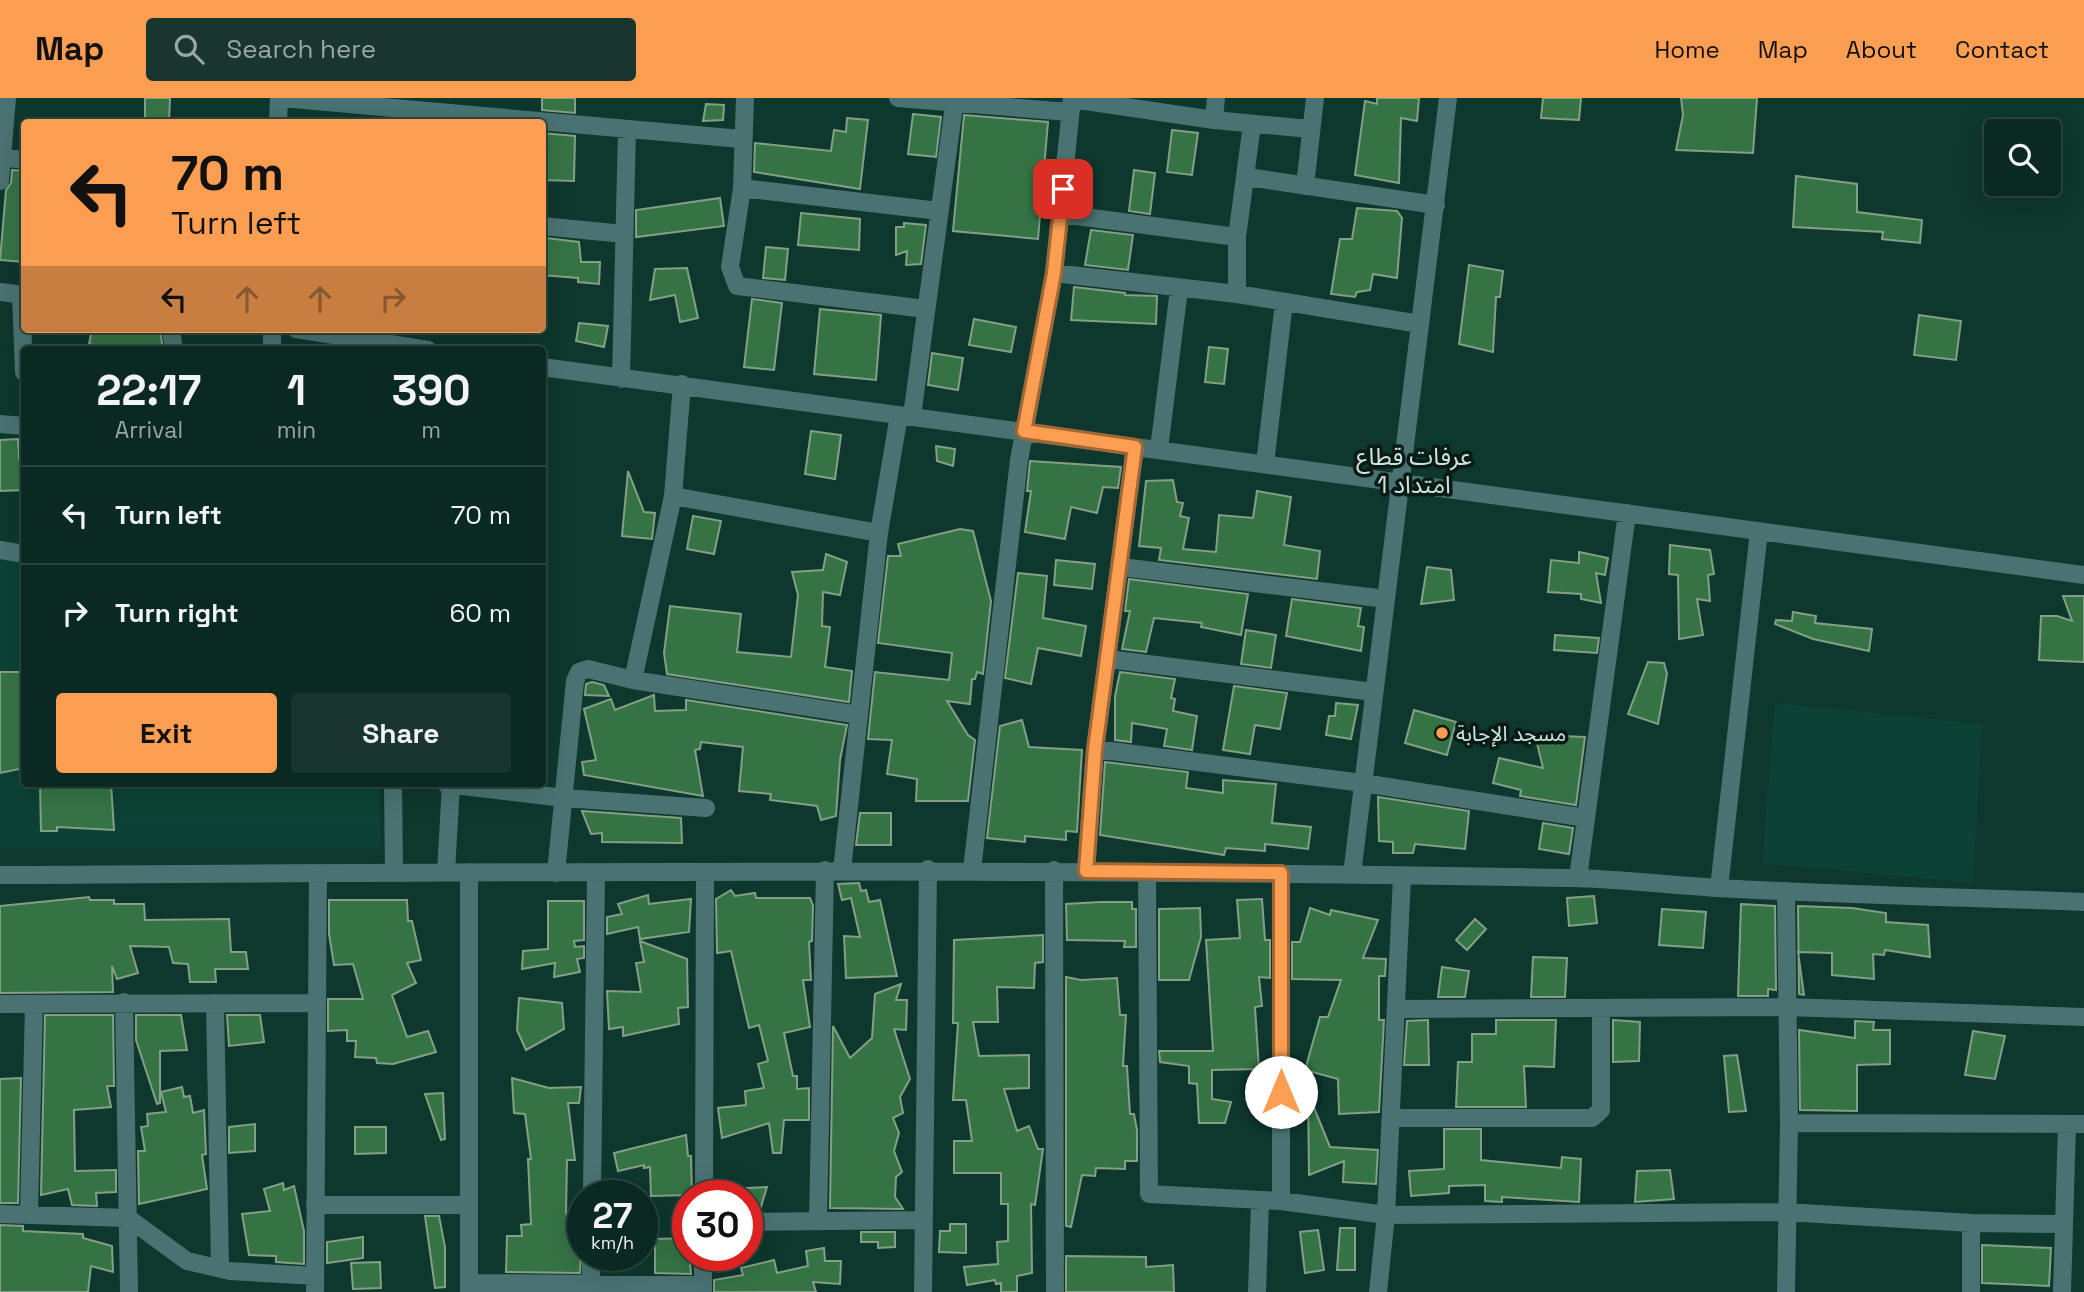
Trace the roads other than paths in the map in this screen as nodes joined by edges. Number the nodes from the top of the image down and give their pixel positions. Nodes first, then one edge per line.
1 (7, 98) edge
2 (280, 98) edge
3 (745, 98) edge
4 (898, 98) edge
5 (1216, 98) edge
6 (1315, 98) edge
7 (1448, 98) edge
8 (955, 101) edge
9 (1071, 103) edge
10 (423, 110) edge
11 (278, 119) edge
12 (525, 119) edge
13 (1214, 120) junction
14 (546, 121) edge
15 (1252, 124) junction
16 (627, 128) junction
17 (1310, 129) junction
18 (741, 139) junction
19 (2, 157) junction
20 (21, 160) edge
21 (1247, 177) junction
22 (0, 181) edge
23 (1305, 186) junction
24 (742, 188) junction
25 (1436, 205) junction
26 (939, 211) junction
27 (1061, 214) junction
28 (546, 226) edge
29 (624, 234) junction
30 (1237, 237) junction
31 (1054, 273) junction
32 (1179, 289) junction
33 (0, 292) edge
34 (1237, 294) junction
35 (21, 295) edge
36 (1284, 302) junction
37 (926, 309) junction
38 (1420, 324) junction
39 (315, 333) edge
40 (377, 346) edge
41 (546, 368) edge
42 (621, 379) junction
43 (682, 384) junction
44 (905, 416) junction
45 (0, 424) edge
46 (21, 426) edge
47 (1024, 431) junction
48 (1135, 447) junction
49 (1159, 449) junction
50 (1265, 464) junction
51 (1400, 482) junction
52 (673, 496) junction
53 (1627, 513) junction
54 (1759, 531) junction
55 (879, 533) junction
56 (0, 551) edge
57 (21, 554) edge
58 (1121, 567) junction
59 (2084, 575) edge
60 (1385, 599) junction
61 (1108, 659) junction
62 (633, 680) junction
63 (1374, 692) junction
64 (859, 715) junction
65 (1095, 749) junction
66 (1363, 783) junction
67 (393, 787) edge
68 (450, 787) edge
69 (476, 787) edge
70 (564, 797) junction
71 (706, 808) dead end
72 (1586, 818) junction
73 (928, 869) junction
74 (833, 870) junction
75 (972, 870) junction
76 (1054, 870) junction
77 (1086, 871) junction
78 (446, 872) junction
79 (469, 872) junction
80 (318, 873) junction
81 (394, 873) junction
82 (556, 873) junction
83 (597, 873) junction
84 (1147, 873) junction
85 (1281, 873) junction
86 (705, 874) junction
87 (1352, 874) junction
88 (0, 875) edge
89 (1402, 877) junction
90 (1578, 878) junction
91 (1719, 888) junction
92 (1786, 891) junction
93 (2084, 902) edge
94 (124, 1002) junction
95 (215, 1003) junction
96 (317, 1003) junction
97 (0, 1004) edge
98 (34, 1004) junction
99 (1787, 1007) junction
100 (1601, 1008) junction
101 (1397, 1009) junction
102 (2084, 1017) edge
103 (1391, 1118) junction
104 (1789, 1122) junction
105 (2075, 1124) edge
106 (592, 1180) edge
107 (704, 1180) edge
108 (1281, 1201) junction
109 (1260, 1202) junction
110 (315, 1205) junction
111 (469, 1205) junction
112 (1785, 1212) junction
113 (29, 1213) junction
114 (0, 1214) edge
115 (1386, 1215) junction
116 (128, 1217) junction
117 (924, 1220) junction
118 (818, 1221) junction
119 (763, 1222) edge
120 (1971, 1223) junction
121 (2064, 1224) junction
122 (220, 1268) junction
123 (591, 1271) edge
124 (704, 1271) edge
125 (315, 1284) edge
126 (591, 1284) junction
127 (469, 1288) edge
128 (703, 1289) edge
129 (129, 1292) edge
130 (923, 1292) edge
131 (1055, 1292) edge
132 (1257, 1292) edge
133 (1378, 1292) edge
134 (1786, 1292) edge
135 (1971, 1292) edge
136 (2062, 1292) edge

1 - 19 street
2 - 10 street
2 - 11 street
3 - 18 street
4 - 8 street
5 - 13 street
6 - 17 street
7 - 25 street
8 - 9 street
8 - 26 street
9 - 13 street
9 - 27 street
10 - 12 street
13 - 15 street
14 - 16 street
15 - 17 street
15 - 21 street
16 - 18 street
16 - 29 street
17 - 23 street
18 - 24 street
19 - 20 street
19 - 22 street
21 - 23 street
21 - 30 street
23 - 25 street
24 - 26 street
24 - 37 street
25 - 38 street
26 - 37 street
27 - 30 street
27 - 31 street
28 - 29 street
29 - 42 street
30 - 34 street
31 - 32 street
31 - 47 street
32 - 34 street
32 - 49 street
33 - 35 street
34 - 36 street
36 - 38 street
36 - 50 street
37 - 44 street
38 - 51 street
39 - 40 street
41 - 42 street
42 - 43 street
43 - 44 street
43 - 52 street
44 - 47 street
44 - 55 street
45 - 46 street
47 - 48 street
47 - 75 street
48 - 49 street
48 - 58 street
49 - 50 street
50 - 51 street
51 - 53 street
51 - 60 street
52 - 55 street
52 - 62 street
53 - 54 street
53 - 72 street
54 - 59 street
54 - 91 street
55 - 64 street
56 - 57 street
58 - 60 street
58 - 61 street
60 - 63 street
61 - 63 street
61 - 65 street
62 - 64 street
62 - 70 street
63 - 66 street
64 - 74 street
65 - 66 street
65 - 77 street
66 - 72 street
66 - 87 street
67 - 81 street
68 - 78 street
69 - 70 street
70 - 71 street
70 - 82 street
72 - 90 street
73 - 74 street
73 - 75 street
73 - 117 street
74 - 86 street
74 - 118 street
75 - 76 street
76 - 77 street
76 - 131 street
77 - 84 street
78 - 79 street
78 - 81 street
79 - 82 street
79 - 111 street
80 - 81 street
80 - 88 street
80 - 96 street
82 - 83 street
83 - 86 street
83 - 106 street
84 - 85 street
84 - 109 street
85 - 87 street
85 - 108 street
86 - 107 street
87 - 89 street
89 - 90 street
89 - 101 street
90 - 91 street
91 - 92 street
92 - 93 street
92 - 99 street
94 - 95 street
94 - 98 street
94 - 116 street
95 - 96 street
95 - 122 street
96 - 110 street
97 - 98 street
98 - 113 street
99 - 100 street
99 - 102 street
99 - 104 street
100 - 101 street
100 - 103 street
101 - 103 street
103 - 115 street
104 - 105 street
104 - 112 street
105 - 121 street
108 - 109 street
108 - 115 street
109 - 132 street
110 - 111 street
110 - 125 street
111 - 127 street
112 - 115 street
112 - 120 street
112 - 134 street
113 - 114 street
113 - 116 street
115 - 133 street
116 - 122 street
116 - 129 street
117 - 118 street
117 - 130 street
118 - 119 street
120 - 121 street
120 - 135 street
121 - 136 street
122 - 125 street
123 - 126 street
124 - 128 street
126 - 127 street
126 - 128 street

